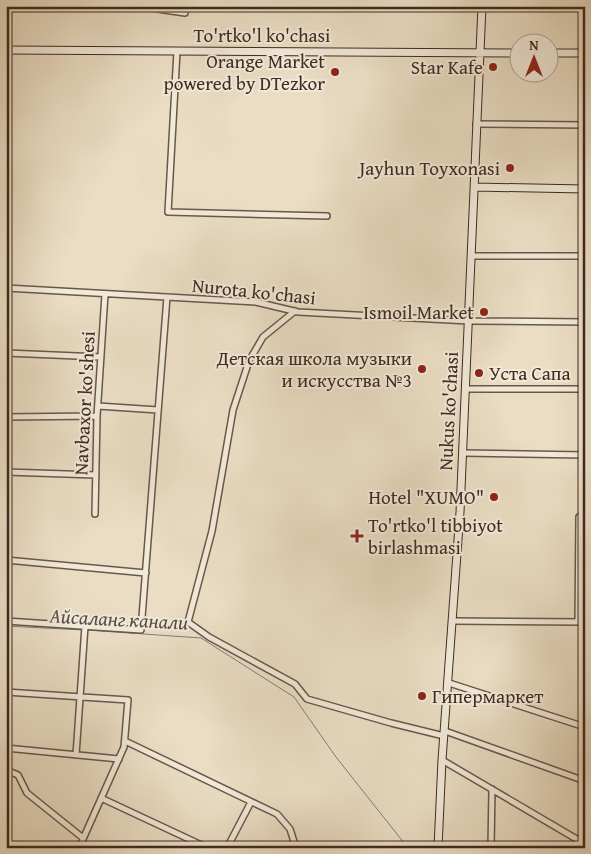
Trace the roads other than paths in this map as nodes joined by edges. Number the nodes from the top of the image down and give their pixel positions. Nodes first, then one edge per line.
1 (137, 6) edge
2 (482, 6) edge
3 (184, 13) dead end
4 (6, 50) edge
5 (177, 51) junction
6 (480, 53) junction
7 (508, 53) edge
8 (558, 53) edge
9 (585, 53) edge
10 (476, 124) junction
11 (585, 126) edge
12 (474, 187) junction
13 (585, 189) edge
14 (327, 216) dead end
15 (471, 256) junction
16 (585, 256) edge
17 (6, 288) edge
18 (105, 294) junction
19 (167, 297) junction
20 (295, 311) junction
21 (469, 321) junction
22 (585, 322) edge
23 (6, 354) edge
24 (101, 357) junction
25 (466, 389) junction
26 (585, 389) edge
27 (98, 406) junction
28 (158, 410) junction
29 (97, 416) junction
30 (6, 417) edge
31 (463, 453) junction
32 (585, 455) edge
33 (6, 472) edge
34 (96, 475) junction
35 (95, 514) dead end
36 (582, 517) edge
37 (6, 560) edge
38 (146, 573) junction
39 (6, 621) edge
40 (454, 621) junction
41 (578, 622) junction
42 (585, 622) edge
43 (85, 626) junction
44 (449, 683) junction
45 (6, 692) edge
46 (80, 698) junction
47 (585, 727) edge
48 (445, 734) junction
49 (125, 741) junction
50 (6, 748) edge
51 (76, 755) junction
52 (119, 759) junction
53 (442, 760) junction
54 (6, 770) edge
55 (585, 781) edge
56 (492, 790) junction
57 (101, 798) junction
58 (251, 802) junction
59 (83, 838) junction
60 (585, 844) edge
61 (79, 848) edge
62 (208, 848) edge
63 (227, 848) edge
64 (296, 848) edge
65 (438, 848) edge
66 (491, 848) edge

1 - 3 street
2 - 6 main road, Nukus ko'chasi
4 - 5 main road, To'rtko'l ko'chasi
5 - 6 main road, To'rtko'l ko'chasi
5 - 14 street
6 - 7 main road, To'rtko'l ko'chasi
6 - 10 main road, Nukus ko'chasi
8 - 9 main road
10 - 11 street
10 - 12 main road, Nukus ko'chasi
12 - 13 main road
12 - 15 main road, Nukus ko'chasi
15 - 16 street
15 - 21 main road, Nukus ko'chasi
17 - 18 street, Nurota ko'chasi
18 - 19 street, Nurota ko'chasi
18 - 24 street, Navbaxor ko'shesi
19 - 20 street, Nurota ko'chasi
19 - 28 street
20 - 21 street, Nurota ko'chasi
20 - 48 street
21 - 22 street, Nurota ko'chasi
21 - 25 main road, Nukus ko'chasi
23 - 24 street
24 - 27 street, Navbaxor ko'shesi
25 - 26 street
25 - 31 main road, Nukus ko'chasi
27 - 28 street
27 - 29 street, Navbaxor ko'shesi
28 - 38 street
29 - 30 street
29 - 34 street, Navbaxor ko'shesi
31 - 32 street
31 - 40 main road, Nukus ko'chasi
33 - 34 street
34 - 35 street, Navbaxor ko'shesi
36 - 41 street
37 - 38 street
38 - 43 street
39 - 43 street
40 - 41 street
40 - 44 main road, Nukus ko'chasi
41 - 42 street
43 - 46 street
44 - 47 street
44 - 48 main road, Nukus ko'chasi
45 - 46 street
46 - 49 street
46 - 51 street
48 - 53 main road, Nukus ko'chasi
48 - 55 street
49 - 52 street
49 - 58 street
50 - 51 street
51 - 52 street
52 - 57 street
53 - 56 street
53 - 65 main road, Nukus ko'chasi
54 - 59 street
56 - 60 street
56 - 66 street
57 - 59 street
57 - 62 street
58 - 63 street
58 - 64 street
59 - 61 street

